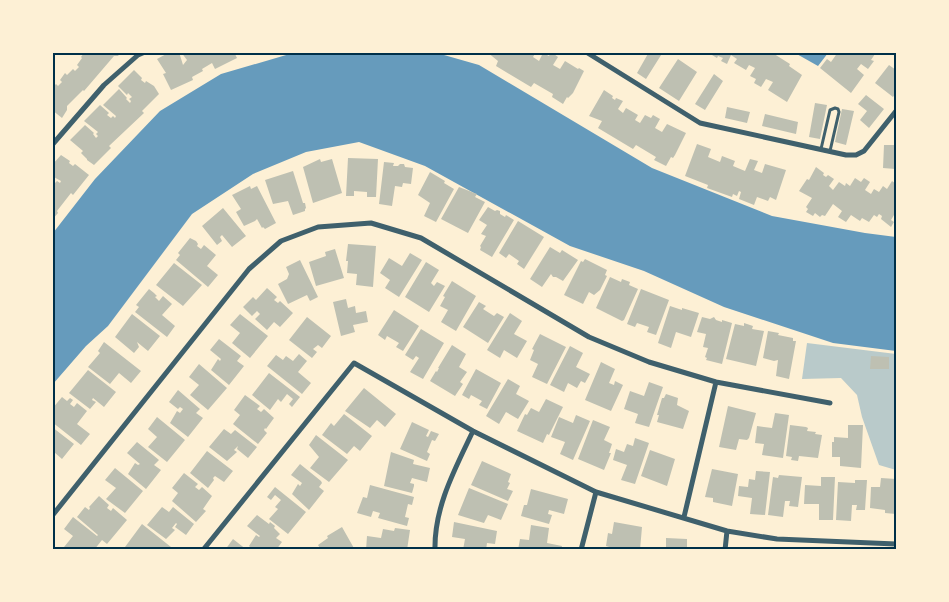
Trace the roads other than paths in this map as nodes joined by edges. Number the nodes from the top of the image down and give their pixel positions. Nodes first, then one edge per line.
1 (144, 52) edge
2 (586, 52) edge
3 (896, 111) edge
4 (52, 145) edge
5 (821, 149) junction
6 (830, 151) junction
7 (716, 382) junction
8 (830, 403) dead end
9 (473, 431) junction
10 (596, 492) junction
11 (52, 516) edge
12 (684, 517) junction
13 (727, 531) junction
14 (896, 544) edge
15 (202, 550) edge
16 (435, 550) edge
17 (581, 550) edge
18 (725, 550) edge

1 - 4 street
2 - 5 street
3 - 6 street
5 - 6 street
5 - 6 lane
7 - 8 street
7 - 11 street
7 - 12 street
9 - 10 street
9 - 15 street
9 - 16 street
10 - 12 street
10 - 17 street
12 - 13 street
13 - 14 street
13 - 18 street

